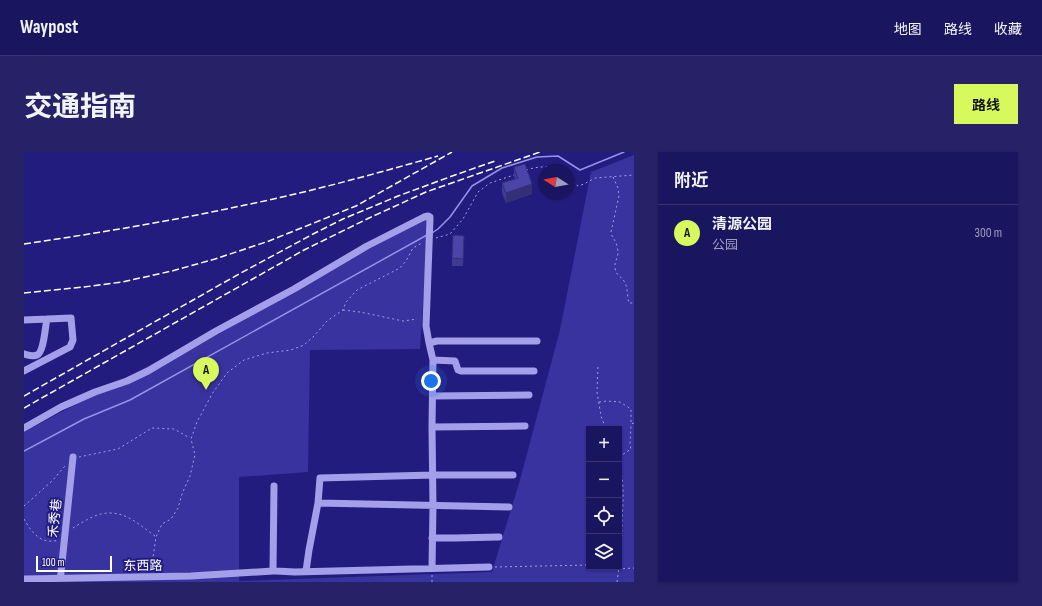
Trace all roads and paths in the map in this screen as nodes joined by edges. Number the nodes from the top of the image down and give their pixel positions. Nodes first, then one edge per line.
1 (538, 167) edge
2 (526, 170) edge
3 (514, 174) edge
4 (634, 175) edge
5 (613, 177) junction
6 (574, 184) edge
7 (429, 239) junction
8 (634, 303) edge
9 (343, 310) junction
10 (47, 319) junction
11 (417, 319) dead end
12 (24, 320) edge
13 (536, 341) dead end
14 (429, 343) junction
15 (24, 354) edge
16 (433, 360) junction
17 (598, 366) dead end
18 (24, 371) edge
19 (534, 371) dead end
20 (529, 395) dead end
21 (433, 396) junction
22 (599, 402) junction
23 (634, 423) edge
24 (631, 424) junction
25 (525, 426) dead end
26 (605, 426) edge
27 (432, 427) junction
28 (24, 428) edge
29 (191, 439) junction
30 (622, 455) edge
31 (73, 458) junction
32 (433, 475) junction
33 (513, 475) dead end
34 (622, 478) edge
35 (274, 486) dead end
36 (318, 503) junction
37 (24, 506) edge
38 (433, 506) junction
39 (509, 507) dead end
40 (24, 519) edge
41 (622, 534) edge
42 (65, 535) junction
43 (156, 537) junction
44 (499, 537) dead end
45 (432, 538) junction
46 (586, 565) edge
47 (622, 566) edge
48 (489, 567) joint
49 (432, 568) junction
50 (634, 568) edge
51 (273, 570) junction
52 (618, 570) edge
53 (306, 571) junction
54 (24, 579) edge
55 (150, 579) edge
56 (60, 580) edge
57 (617, 582) edge

1 - 2 path
3 - 7 path
4 - 5 path
5 - 6 path
5 - 8 path
7 - 9 path
7 - 14 street
7 - 28 street
9 - 11 path
9 - 29 path
10 - 12 street
10 - 15 street
10 - 18 street
13 - 14 street
14 - 16 street
16 - 19 street
16 - 21 street
17 - 22 path
20 - 21 street
21 - 27 street
22 - 24 path
22 - 26 path
23 - 24 path
24 - 30 path
25 - 27 street
27 - 32 street
29 - 31 path
29 - 43 path
31 - 37 path
31 - 42 street, 禾秀巷
32 - 33 street
32 - 36 street
32 - 38 street
34 - 41 path
35 - 51 street
36 - 38 street
36 - 53 street
38 - 39 street
38 - 45 street
40 - 42 path
42 - 43 path
42 - 56 street, 禾秀巷
43 - 55 path
44 - 45 street
45 - 49 street
46 - 48 path
47 - 50 path
48 - 49 street, 东西路
49 - 53 street, 东西路
51 - 53 street, 东西路
51 - 55 street, 东西路
52 - 57 path
54 - 56 street, 东西路
55 - 56 street, 东西路

